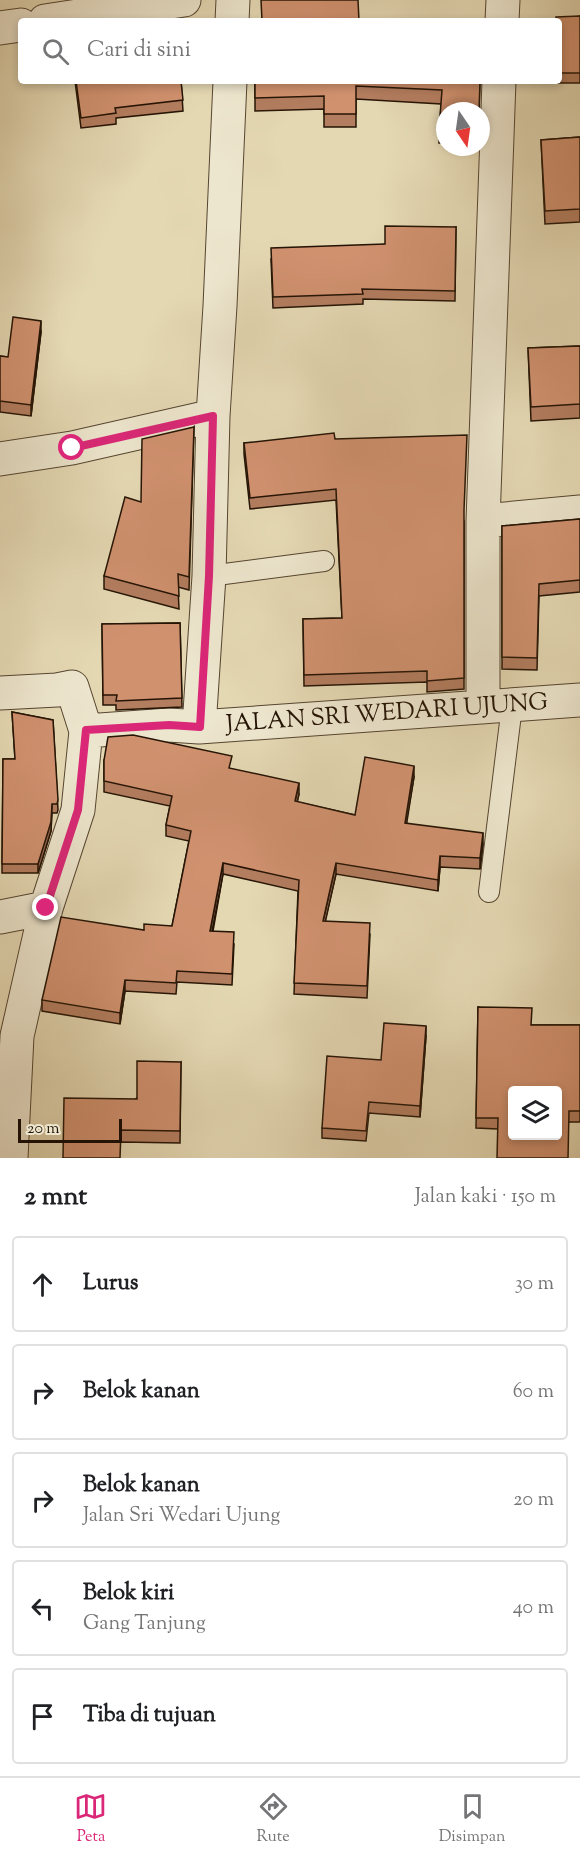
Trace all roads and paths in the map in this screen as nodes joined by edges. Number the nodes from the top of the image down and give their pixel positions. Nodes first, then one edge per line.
1 (184, 0) edge
2 (233, 0) edge
3 (502, 0) edge
4 (65, 18) edge
5 (232, 18) edge
6 (502, 18) edge
7 (18, 25) edge
8 (0, 28) edge
9 (230, 84) edge
10 (500, 84) edge
11 (213, 416) junction
12 (0, 459) edge
13 (580, 512) edge
14 (483, 521) junction
15 (324, 561) dead end
16 (209, 576) junction
17 (0, 693) edge
18 (580, 700) edge
19 (497, 706) junction
20 (200, 727) junction
21 (86, 730) junction
22 (489, 892) dead end
23 (46, 908) junction
24 (0, 917) edge
25 (11, 1158) edge

1 - 4 street
2 - 5 street
3 - 6 street
7 - 8 street
9 - 11 street
10 - 14 street
11 - 12 street
11 - 16 street
13 - 14 street
14 - 19 street
15 - 16 lane
16 - 20 street
17 - 21 street
18 - 19 street, JALAN SRI WEDARI UJUNG
19 - 20 street, JALAN SRI WEDARI UJUNG
19 - 22 lane
20 - 21 street, JALAN SRI WEDARI UJUNG
21 - 23 street
23 - 24 street
23 - 25 street

